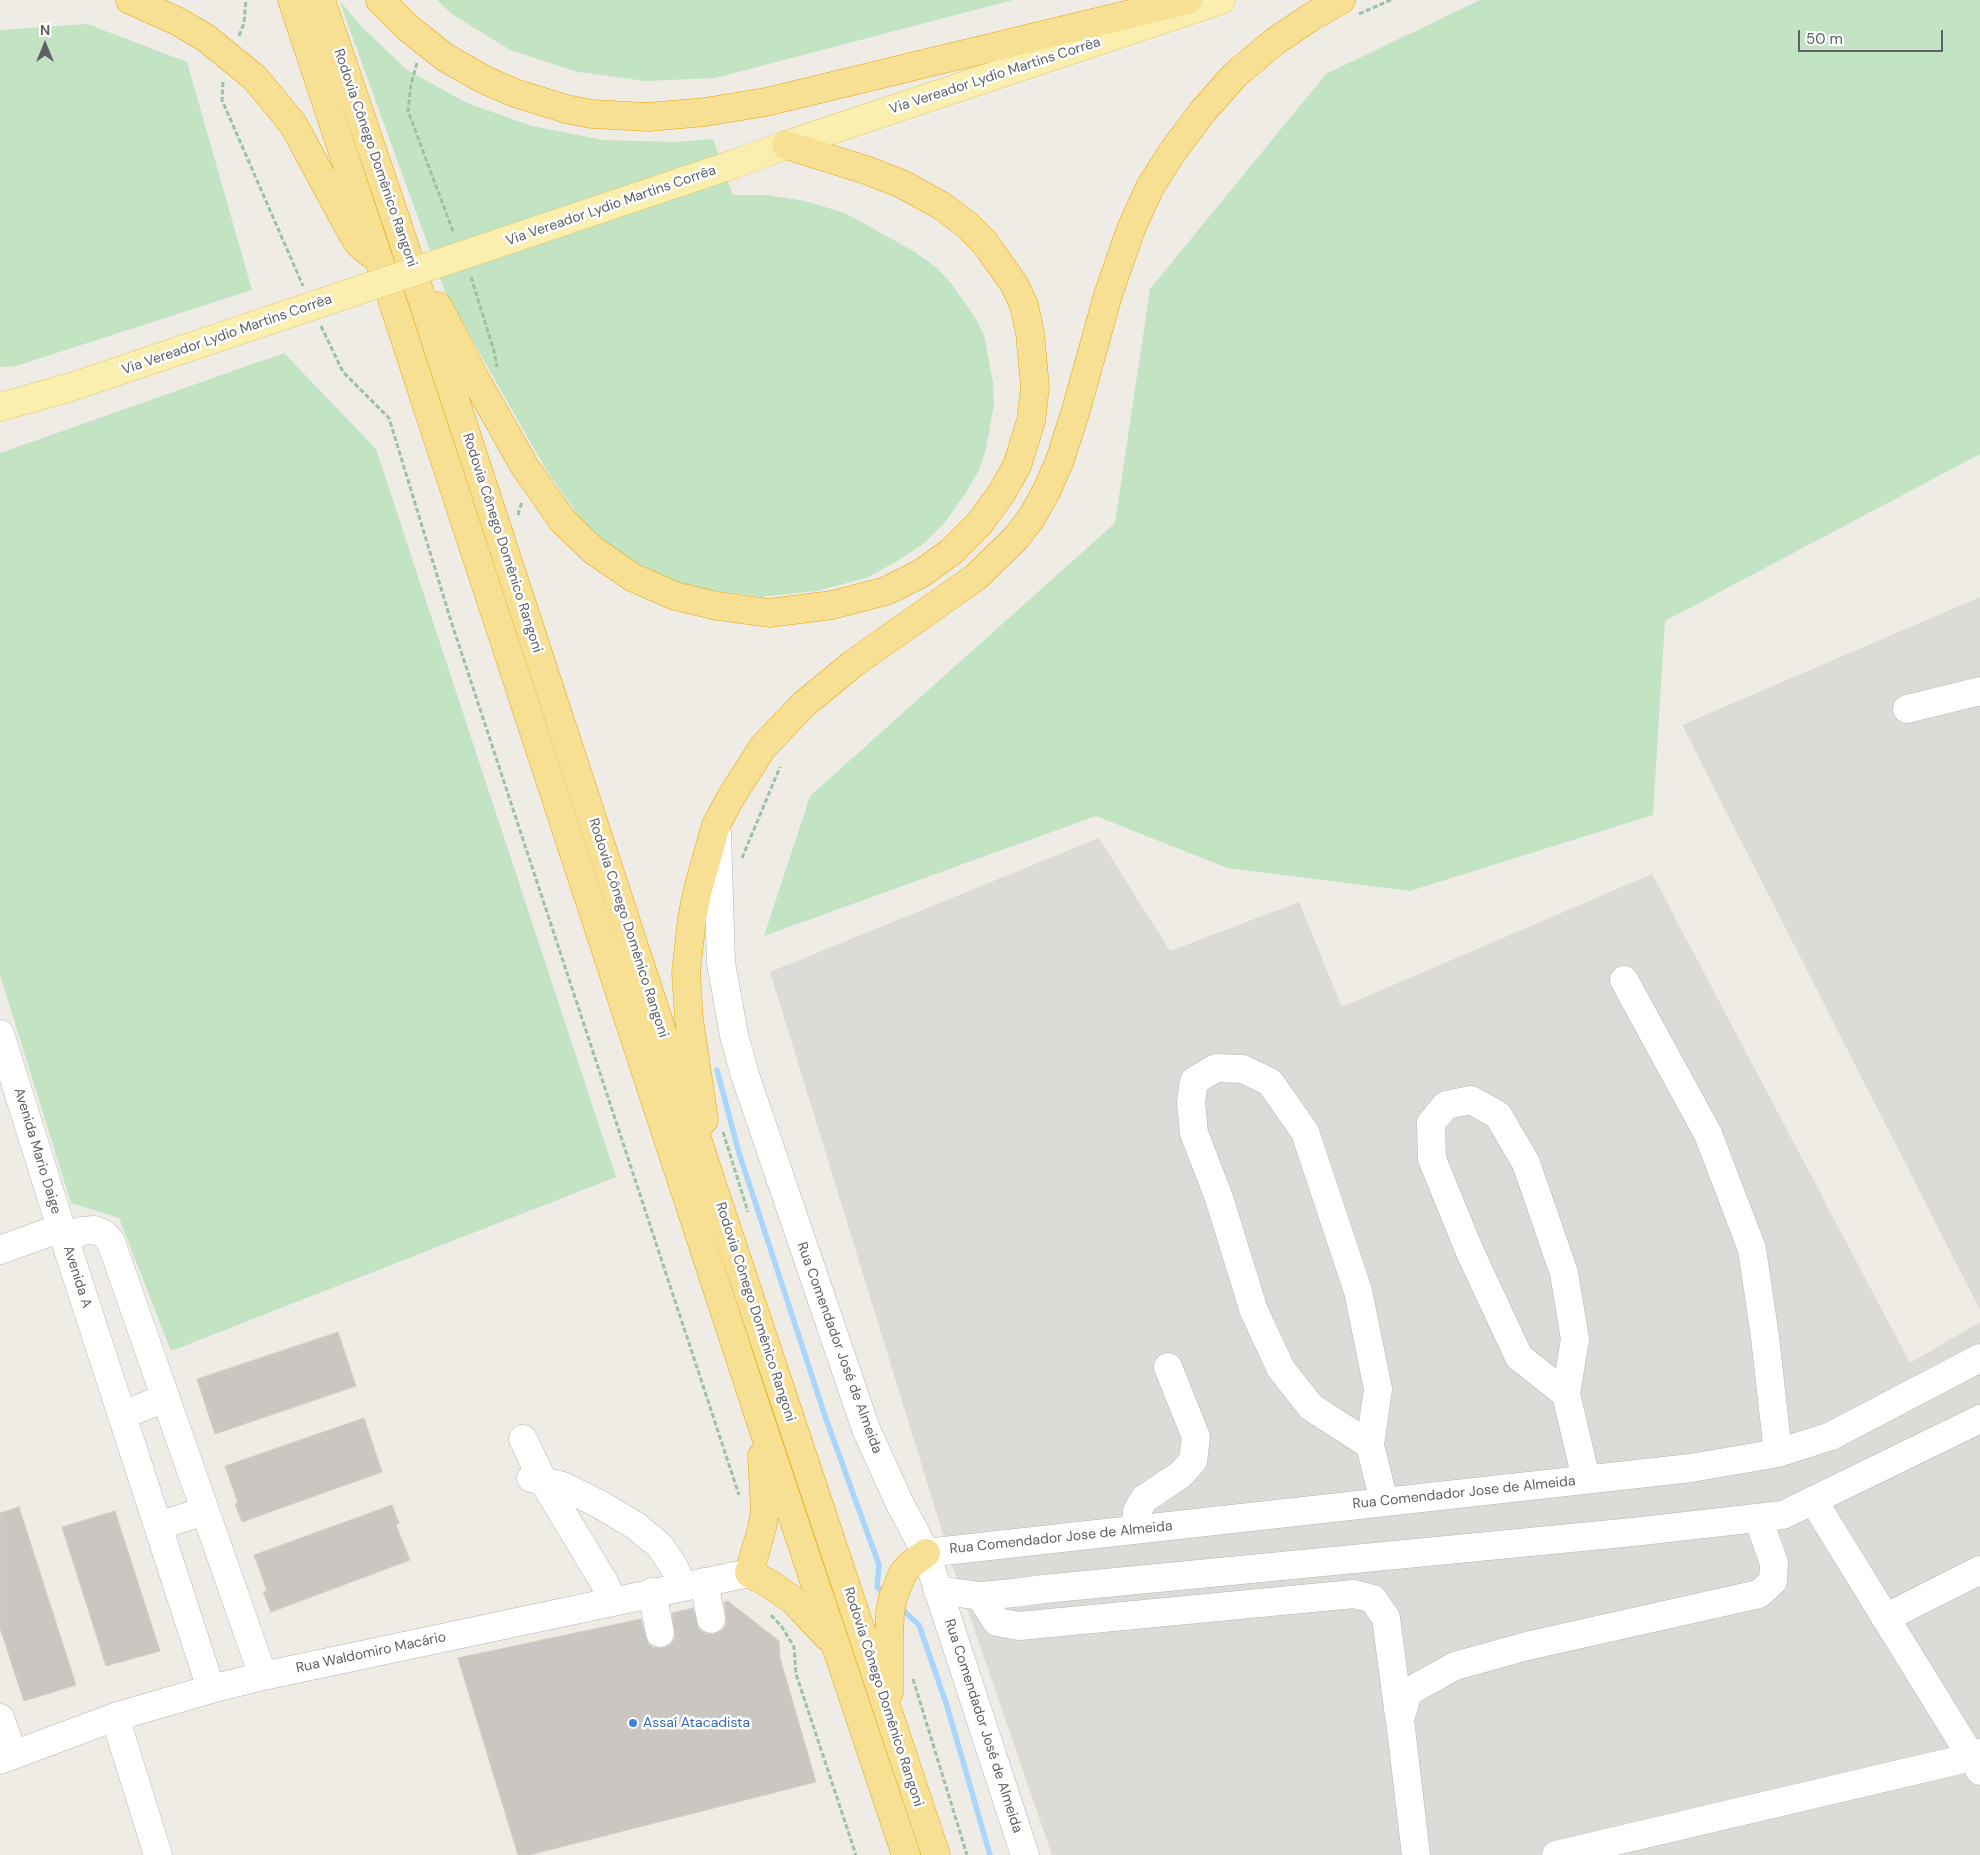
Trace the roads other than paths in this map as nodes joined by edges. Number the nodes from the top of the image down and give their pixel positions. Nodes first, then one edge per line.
1 (130, 0) edge
2 (292, 0) edge
3 (321, 0) edge
4 (380, 0) edge
5 (1188, 0) edge
6 (1221, 0) edge
7 (1340, 0) edge
8 (786, 145) junction
9 (399, 229) junction
10 (380, 260) junction
11 (0, 407) edge
12 (1980, 691) edge
13 (1907, 709) dead end
14 (716, 825) junction
15 (1624, 980) dead end
16 (0, 1034) edge
17 (712, 1184) junction
18 (63, 1233) junction
19 (0, 1250) edge
20 (1980, 1358) edge
21 (1168, 1367) dead end
22 (1566, 1394) junction
23 (166, 1398) junction
24 (122, 1415) junction
25 (759, 1416) junction
26 (1980, 1419) edge
27 (523, 1439) dead end
28 (1370, 1445) junction
29 (1778, 1453) junction
30 (1586, 1479) junction
31 (537, 1480) junction
32 (1812, 1500) junction
33 (1384, 1502) junction
34 (205, 1511) junction
35 (1758, 1518) junction
36 (158, 1526) junction
37 (1135, 1530) junction
38 (926, 1553) junction
39 (1980, 1570) edge
40 (749, 1573) junction
41 (693, 1584) junction
42 (938, 1590) junction
43 (652, 1592) junction
44 (980, 1596) junction
45 (612, 1601) junction
46 (1885, 1618) junction
47 (711, 1619) dead end
48 (660, 1633) dead end
49 (836, 1645) junction
50 (263, 1676) junction
51 (211, 1689) junction
52 (115, 1717) junction
53 (0, 1718) edge
54 (890, 1718) junction
55 (1400, 1720) junction
56 (6, 1757) edge
57 (1977, 1760) edge
58 (158, 1855) edge
59 (906, 1855) edge
60 (936, 1855) edge
61 (1026, 1855) edge
62 (1416, 1855) edge
63 (1556, 1855) edge

1 - 10 highway
2 - 10 highway, Rodovia Cônego Domênico Rangoni
3 - 9 highway, Rodovia Cônego Domênico Rangoni
4 - 5 highway
6 - 8 main road, Via Vereador Lydio Martins Corrêa
7 - 14 highway
8 - 9 highway
8 - 11 main road, Via Vereador Lydio Martins Corrêa, bridge
9 - 17 highway, Rodovia Cônego Domênico Rangoni
10 - 25 highway, Rodovia Cônego Domênico Rangoni
12 - 13 street
14 - 17 highway
14 - 38 street, Rua Comendador José de Almeida
15 - 29 street
16 - 18 street, Avenida Mario Daige
17 - 54 highway, Rodovia Cônego Domênico Rangoni
18 - 19 street
18 - 23 street, Avenida A
18 - 24 street, Avenida A
20 - 29 street, Rua Comendador Jose de Almeida
21 - 37 street
22 - 22 street
22 - 30 street
23 - 24 street
23 - 34 street, Avenida A
24 - 36 street, Avenida A
25 - 40 highway
25 - 49 highway, Rodovia Cônego Domênico Rangoni
26 - 32 street
27 - 31 street
28 - 28 street
28 - 33 street
29 - 30 street, Rua Comendador Jose de Almeida
30 - 33 street, Rua Comendador Jose de Almeida
31 - 41 street
31 - 45 street
32 - 35 street
32 - 46 street
33 - 37 street, Rua Comendador Jose de Almeida
34 - 36 street
34 - 50 street, Avenida A
35 - 44 street
35 - 55 street
36 - 51 street, Avenida A
37 - 38 street, Rua Comendador Jose de Almeida
38 - 42 street, Rua Comendador José de Almeida
38 - 54 highway
39 - 46 street
40 - 41 street, Rua Waldomiro Macário
40 - 49 highway
41 - 43 street, Rua Waldomiro Macário
41 - 47 street
42 - 44 street
42 - 61 street, Rua Comendador José de Almeida
43 - 45 street, Rua Waldomiro Macário
43 - 48 street
44 - 55 street
45 - 50 street, Rua Waldomiro Macário
46 - 57 street
49 - 59 highway, Rodovia Cônego Domênico Rangoni
50 - 51 street, Rua Waldomiro Macário
51 - 52 street, Rua Waldomiro Macário
52 - 56 street, Rua Waldomiro Macário
52 - 58 street
53 - 56 street
54 - 60 highway, Rodovia Cônego Domênico Rangoni
55 - 62 street
57 - 63 street

